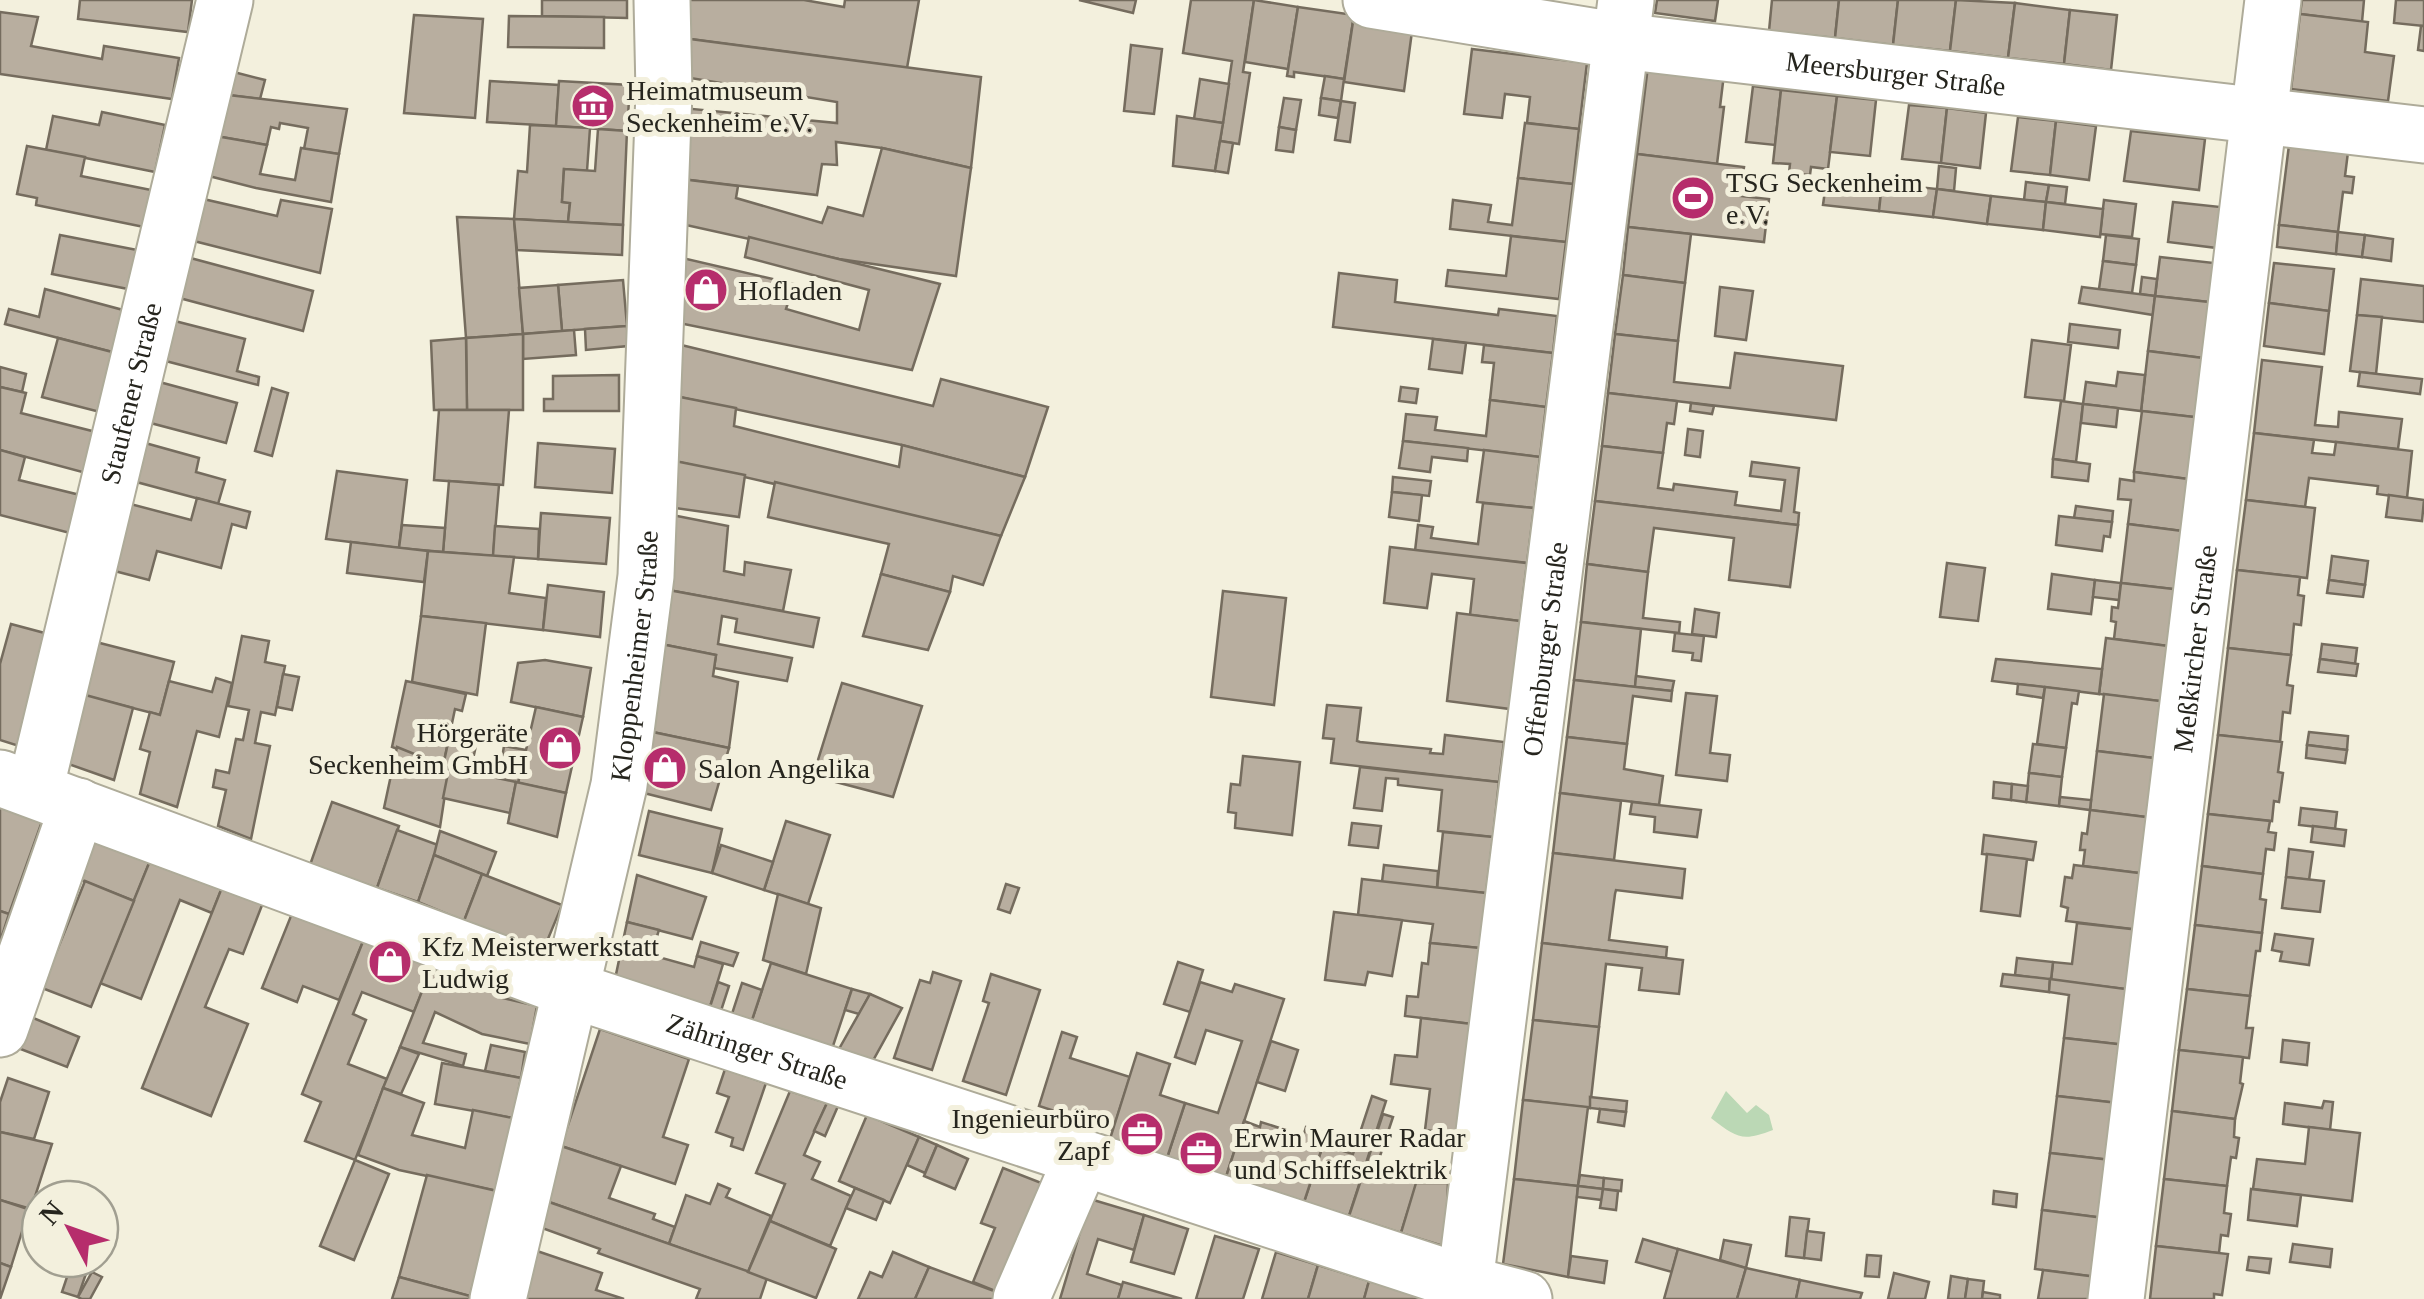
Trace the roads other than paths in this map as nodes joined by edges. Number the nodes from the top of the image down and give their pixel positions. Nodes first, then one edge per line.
1 (225, 0) edge
2 (662, 0) edge
3 (1371, 0) edge
4 (2273, 0) edge
5 (1624, 21) edge
6 (2259, 116) junction
7 (2424, 135) edge
8 (38, 791) edge
9 (572, 990) junction
10 (0, 1028) edge
11 (1082, 1158) junction
12 (1466, 1291) edge
13 (498, 1299) edge
14 (1021, 1299) edge
15 (1524, 1299) edge
16 (2116, 1299) edge

1 - 8 street, Staufener Straße
2 - 9 street, Kloppenheimer Straße
3 - 5 street, Meersburger Straße
4 - 6 street, Meßkircher Straße
5 - 6 street, Meersburger Straße
5 - 12 street, Offenburger Straße
6 - 7 street, Meersburger Straße
6 - 16 street, Meßkircher Straße
8 - 9 street, Zähringer Straße
8 - 10 street, Staufener Straße
9 - 11 street, Zähringer Straße
9 - 13 street, Kloppenheimer Straße
11 - 12 street, Zähringer Straße
11 - 14 street
12 - 15 street, Zähringer Straße

